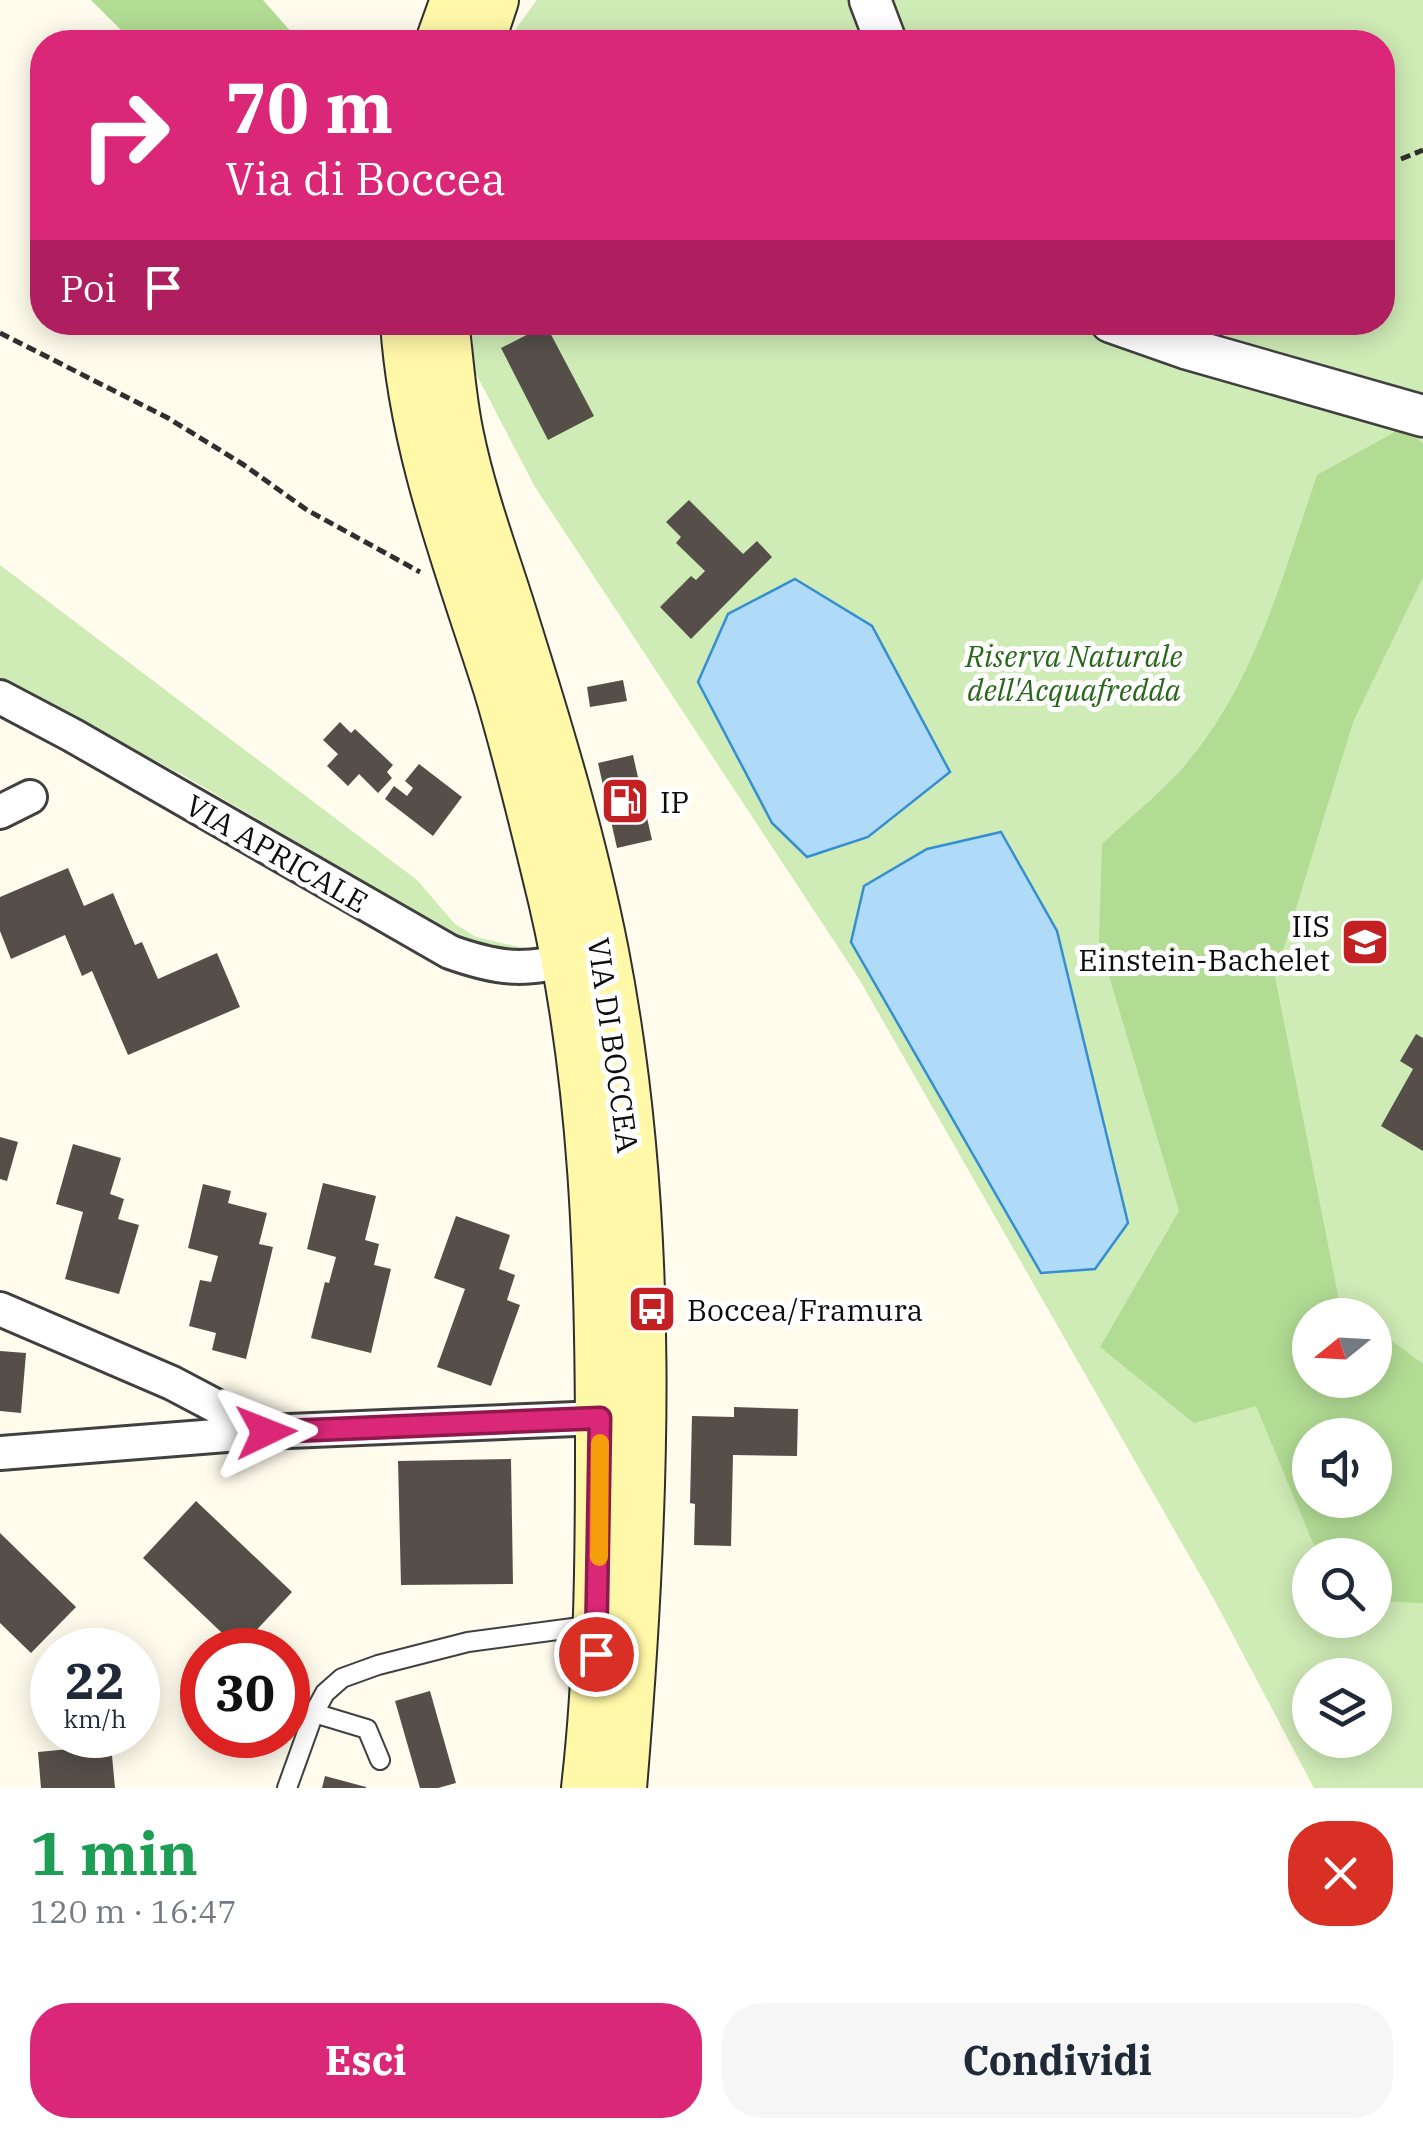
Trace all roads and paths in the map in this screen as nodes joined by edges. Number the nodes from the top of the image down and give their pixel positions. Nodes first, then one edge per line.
1 (455, 0) edge
2 (494, 0) edge
3 (870, 0) edge
4 (444, 30) edge
5 (484, 30) edge
6 (881, 30) edge
7 (1423, 150) edge
8 (1401, 159) dead end
9 (0, 333) edge
10 (407, 335) edge
11 (446, 335) edge
12 (1151, 335) edge
13 (1423, 416) edge
14 (462, 574) junction
15 (0, 697) edge
16 (30, 796) dead end
17 (0, 812) edge
18 (585, 957) junction
19 (0, 1309) edge
20 (600, 1418) junction
21 (266, 1432) junction
22 (0, 1452) edge
23 (598, 1625) junction
24 (314, 1712) junction
25 (380, 1760) dead end
26 (288, 1788) edge
27 (586, 1788) edge
28 (622, 1788) edge

1 - 4 main road
2 - 5 main road
3 - 6 street
7 - 8 path
9 - 14 path
10 - 14 main road, VIA DI BOCCEA
11 - 18 main road, VIA DI BOCCEA
12 - 13 street
14 - 18 main road, VIA DI BOCCEA
15 - 18 street, VIA APRICALE
16 - 17 street
18 - 20 main road, VIA DI BOCCEA
18 - 28 main road, VIA DI BOCCEA
19 - 21 street
20 - 21 street
20 - 23 main road, VIA DI BOCCEA
21 - 22 street
23 - 24 lane
23 - 27 main road, VIA DI BOCCEA
24 - 25 lane
24 - 26 lane

